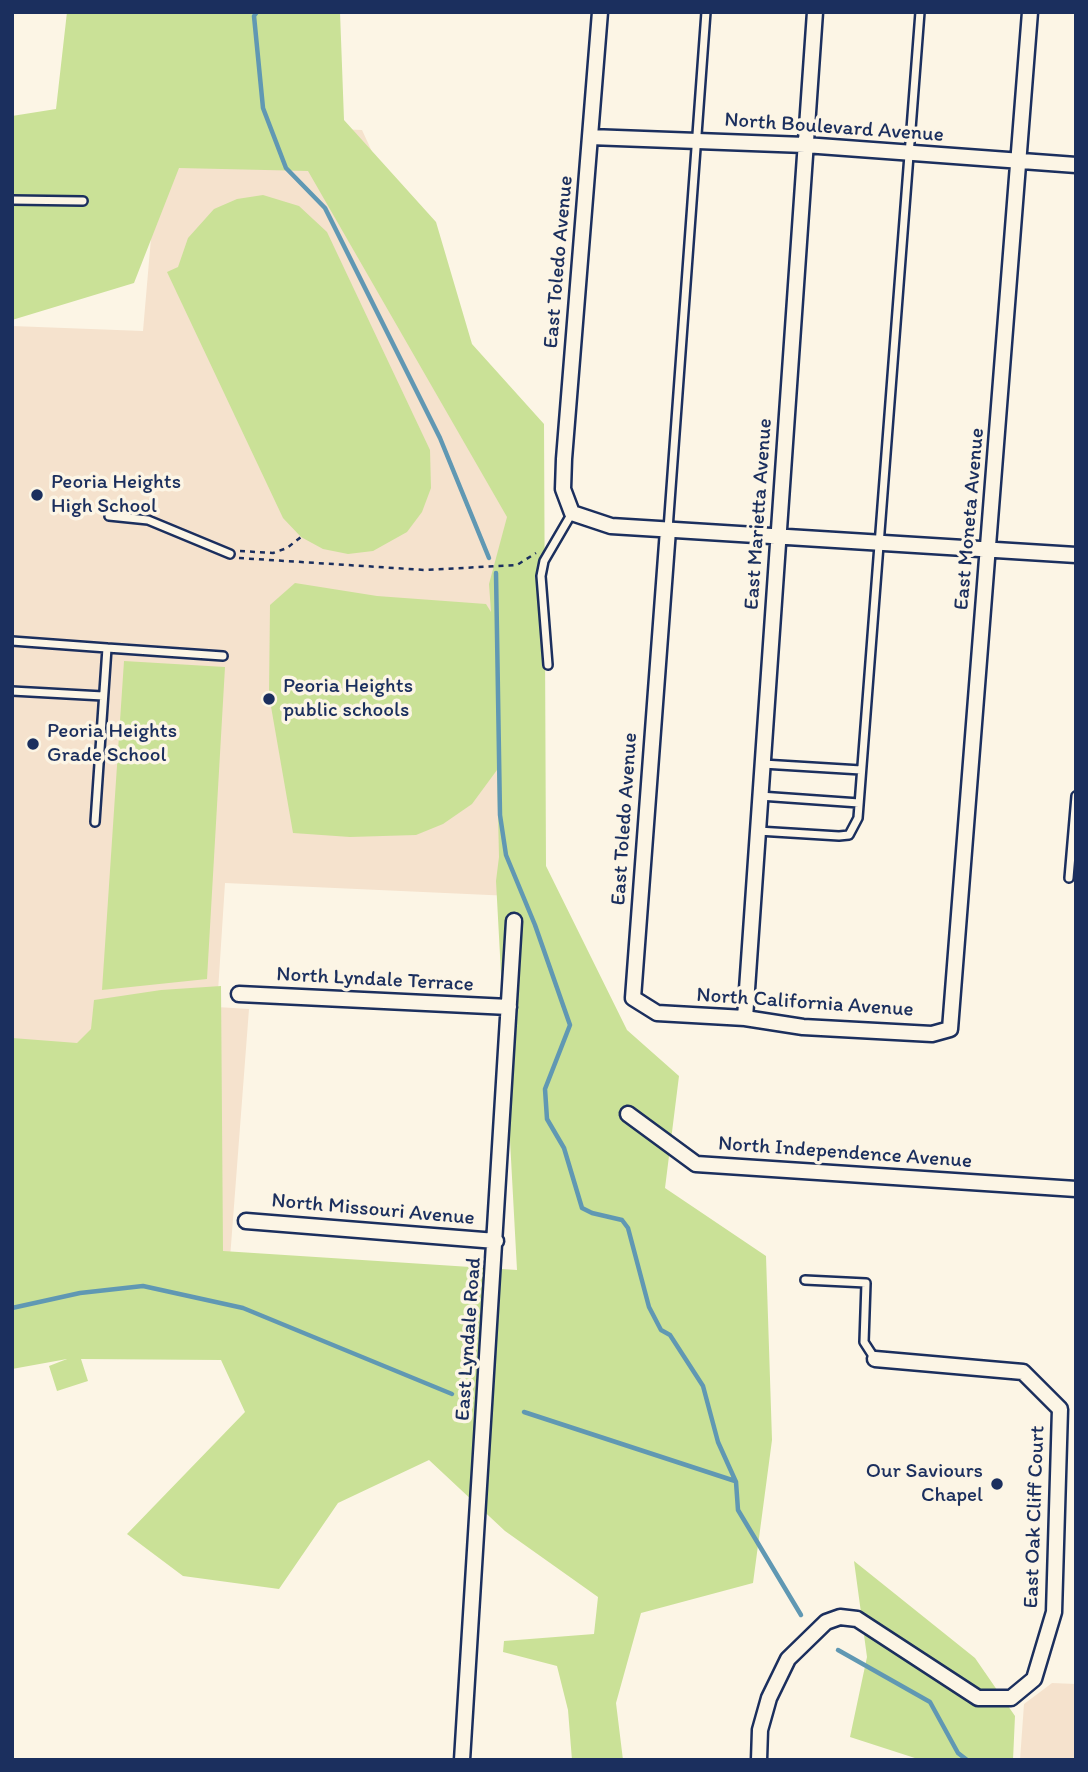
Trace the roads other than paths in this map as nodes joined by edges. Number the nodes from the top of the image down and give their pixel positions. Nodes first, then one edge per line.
1 (600, 12) edge
2 (706, 12) edge
3 (815, 12) edge
4 (920, 12) edge
5 (1030, 12) edge
6 (590, 137) junction
7 (697, 140) junction
8 (805, 145) junction
9 (911, 154) junction
10 (1019, 161) junction
11 (1076, 165) edge
12 (12, 200) edge
13 (83, 201) dead end
14 (572, 513) junction
15 (109, 516) dead end
16 (668, 530) junction
17 (779, 536) junction
18 (879, 543) junction
19 (989, 550) junction
20 (1076, 555) edge
21 (234, 556) road end
22 (12, 641) edge
23 (107, 648) junction
24 (223, 656) dead end
25 (548, 665) dead end
26 (12, 691) edge
27 (103, 695) junction
28 (763, 764) junction
29 (861, 770) junction
30 (761, 796) junction
31 (1076, 796) edge
32 (859, 803) junction
33 (95, 822) dead end
34 (758, 831) junction
35 (1069, 878) dead end
36 (514, 921) dead end
37 (239, 994) dead end
38 (509, 1007) junction
39 (657, 1013) joint
40 (745, 1018) junction
41 (950, 1029) joint
42 (628, 1115) dead end
43 (1076, 1189) edge
44 (246, 1221) dead end
45 (496, 1241) junction
46 (805, 1280) dead end
47 (875, 1359) joint
48 (462, 1760) edge
49 (759, 1760) edge

1 - 6 street, East Toledo Avenue
2 - 7 lane
3 - 8 street, East Marietta Avenue
4 - 9 lane
5 - 10 street, East Moneta Avenue
6 - 7 street, North Boulevard Avenue
6 - 14 street, East Toledo Avenue
7 - 8 street, North Boulevard Avenue
7 - 16 lane
8 - 9 street, North Boulevard Avenue
8 - 17 street, East Marietta Avenue
9 - 10 street, North Boulevard Avenue
9 - 18 lane
10 - 11 street, North Boulevard Avenue
10 - 19 street, East Moneta Avenue
12 - 13 lane
14 - 16 street
14 - 25 lane
15 - 21 lane
16 - 17 street
16 - 39 street, East Toledo Avenue
17 - 18 street
17 - 28 street, East Marietta Avenue
18 - 19 street
18 - 29 lane
19 - 20 street
19 - 41 street, East Moneta Avenue
22 - 23 lane
23 - 24 lane
23 - 27 lane
26 - 27 lane
27 - 33 lane
28 - 29 lane
28 - 30 street, East Marietta Avenue
29 - 32 lane
30 - 32 lane
30 - 34 street, East Marietta Avenue
31 - 35 lane
32 - 34 lane
34 - 40 street, East Marietta Avenue
36 - 38 street, East Lyndale Road
37 - 38 street, North Lyndale Terrace
38 - 45 street, East Lyndale Road
39 - 40 street, North California Avenue
40 - 41 street, North California Avenue
42 - 43 street, North Independence Avenue
44 - 45 street, North Missouri Avenue
45 - 48 street, East Lyndale Road
46 - 47 lane
47 - 49 street, East Oak Cliff Court

